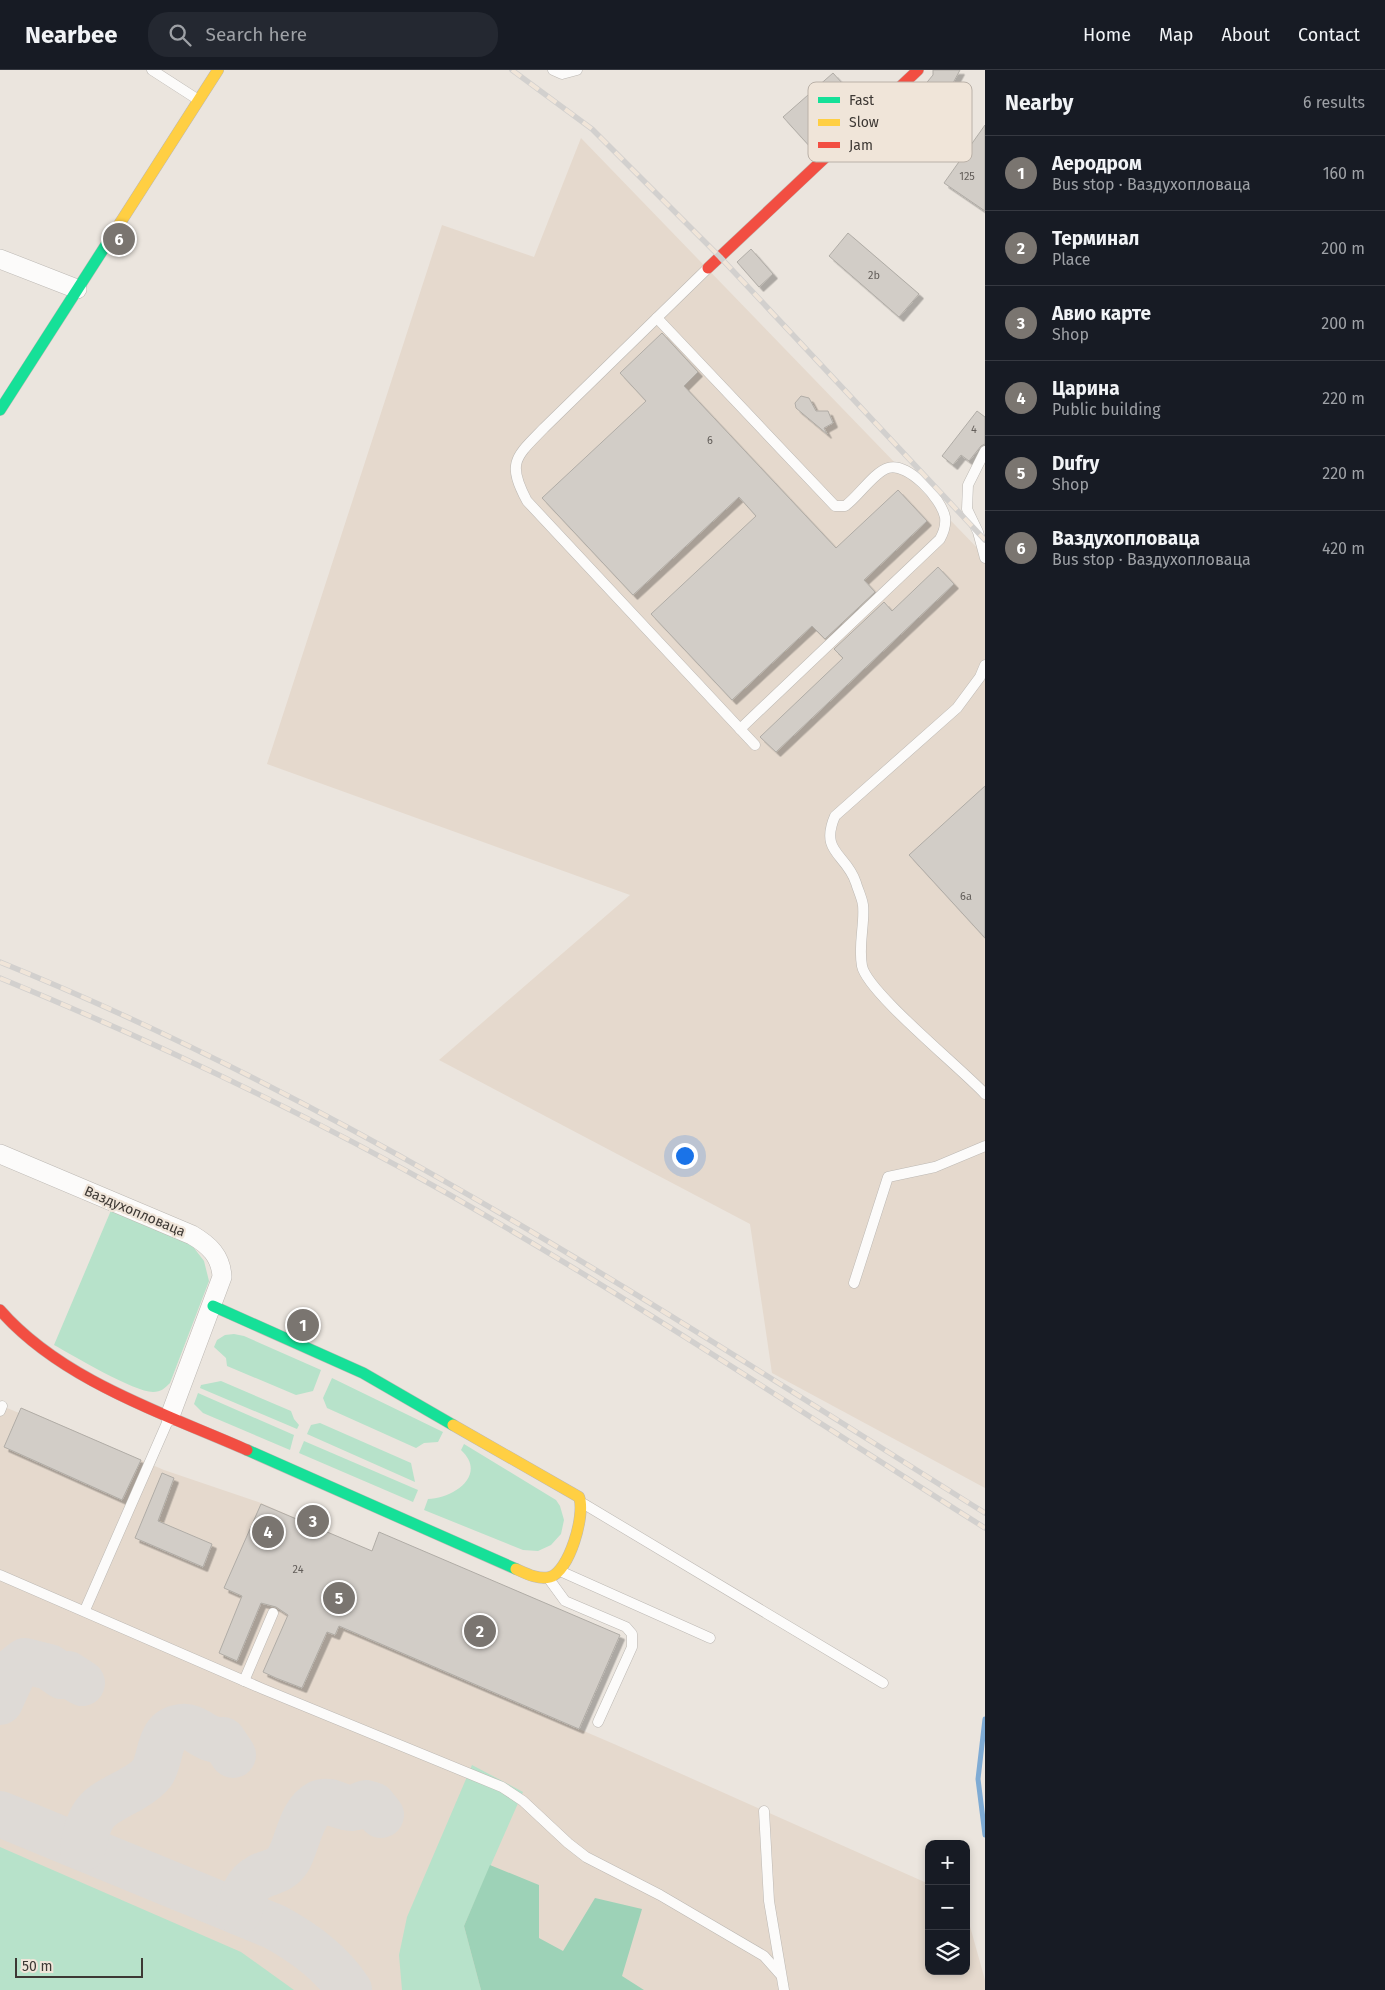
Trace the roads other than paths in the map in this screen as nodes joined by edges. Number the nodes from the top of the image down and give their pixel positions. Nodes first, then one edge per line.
1 (152, 70) edge
2 (218, 70) edge
3 (553, 70) edge
4 (577, 70) edge
5 (918, 70) edge
6 (905, 82) edge
7 (198, 99) junction
8 (820, 162) edge
9 (0, 259) edge
10 (708, 268) joint
11 (77, 288) junction
12 (657, 318) junction
13 (0, 410) edge
14 (985, 451) edge
15 (985, 558) edge
16 (985, 665) edge
17 (740, 729) junction
18 (755, 745) dead end
19 (985, 1094) edge
20 (985, 1146) edge
21 (0, 1154) edge
22 (854, 1283) dead end
23 (213, 1306) junction
24 (0, 1310) edge
25 (170, 1416) junction
26 (583, 1503) junction
27 (560, 1571) junction
28 (0, 1575) edge
29 (548, 1578) junction
30 (85, 1610) junction
31 (273, 1613) dead end
32 (710, 1638) dead end
33 (244, 1681) junction
34 (883, 1683) dead end
35 (598, 1722) dead end
36 (764, 1811) dead end
37 (780, 1974) junction
38 (784, 1990) edge

1 - 7 lane
2 - 7 street
3 - 4 lane
5 - 6 street
7 - 11 street
8 - 10 street
9 - 11 street
10 - 12 lane
11 - 13 street
12 - 17 lane
12 - 17 lane
14 - 15 lane
16 - 19 lane
17 - 18 lane
20 - 22 lane
21 - 23 street, Ваздухопловаца
23 - 25 street, Ваздухопловаца
23 - 26 street
24 - 25 street
25 - 29 street
25 - 30 lane
26 - 27 street
26 - 34 lane
27 - 29 street
27 - 32 lane
28 - 30 lane
29 - 35 lane
30 - 33 lane
31 - 33 lane
33 - 37 lane
36 - 37 lane
37 - 38 lane

